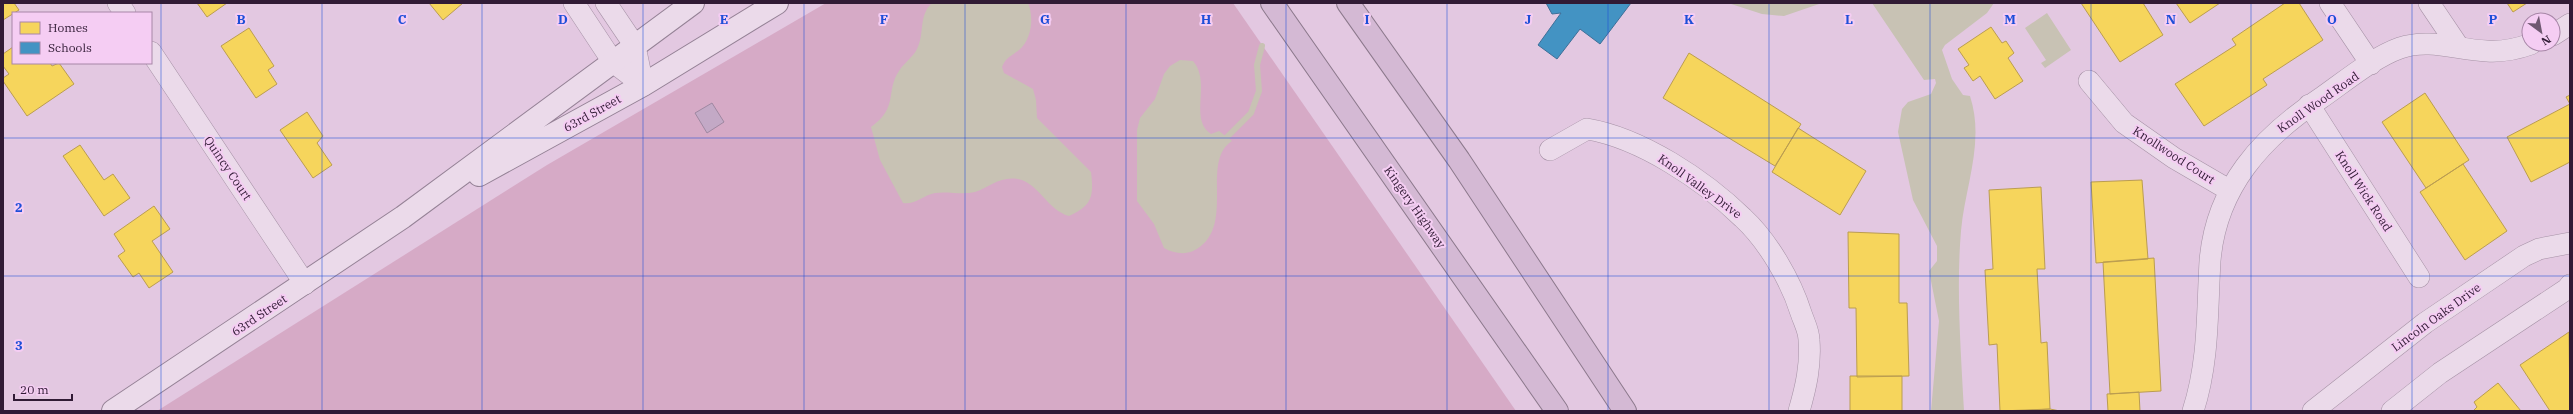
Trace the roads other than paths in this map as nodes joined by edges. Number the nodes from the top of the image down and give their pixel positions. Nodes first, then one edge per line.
1 (118, 3) edge
2 (574, 3) edge
3 (606, 3) edge
4 (693, 3) edge
5 (777, 3) edge
6 (1272, 3) edge
7 (1348, 3) edge
8 (2330, 3) edge
9 (2429, 3) edge
10 (124, 12) edge
11 (2570, 24) edge
12 (2561, 30) edge
13 (635, 46) junction
14 (2458, 46) junction
15 (2521, 48) edge
16 (152, 54) edge
17 (613, 62) junction
18 (2371, 64) junction
19 (2089, 81) dead end
20 (643, 85) junction
21 (2309, 105) junction
22 (1550, 150) dead end
23 (2229, 190) junction
24 (403, 218) junction
25 (2570, 243) edge
26 (2419, 277) dead end
27 (305, 284) junction
28 (2570, 284) edge
29 (113, 411) edge
30 (1557, 411) edge
31 (1625, 411) edge
32 (1799, 411) edge
33 (2193, 411) edge
34 (2313, 411) edge
35 (2392, 411) edge

1 - 10 street
2 - 17 street
3 - 13 street
4 - 13 street, 63rd Street
5 - 20 street, 63rd Street
6 - 30 highway, Kingery Highway
7 - 31 highway
8 - 18 street
9 - 14 street
11 - 12 street
13 - 17 street, 63rd Street
13 - 20 street
14 - 15 street, Knoll Wood Road
14 - 18 street, Knoll Wood Road
16 - 27 street, Quincy Court
17 - 20 street
17 - 24 street, 63rd Street
18 - 21 street, Knoll Wood Road
19 - 23 street, Knollwood Court
20 - 24 street, 63rd Street
21 - 23 street, Knoll Wood Road
21 - 26 street, Knoll Wick Road
22 - 32 street, Knoll Valley Drive
23 - 33 street, Knoll Wood Road
24 - 27 street, 63rd Street
25 - 34 street, Lincoln Oaks Drive
27 - 29 street, 63rd Street
28 - 35 street

